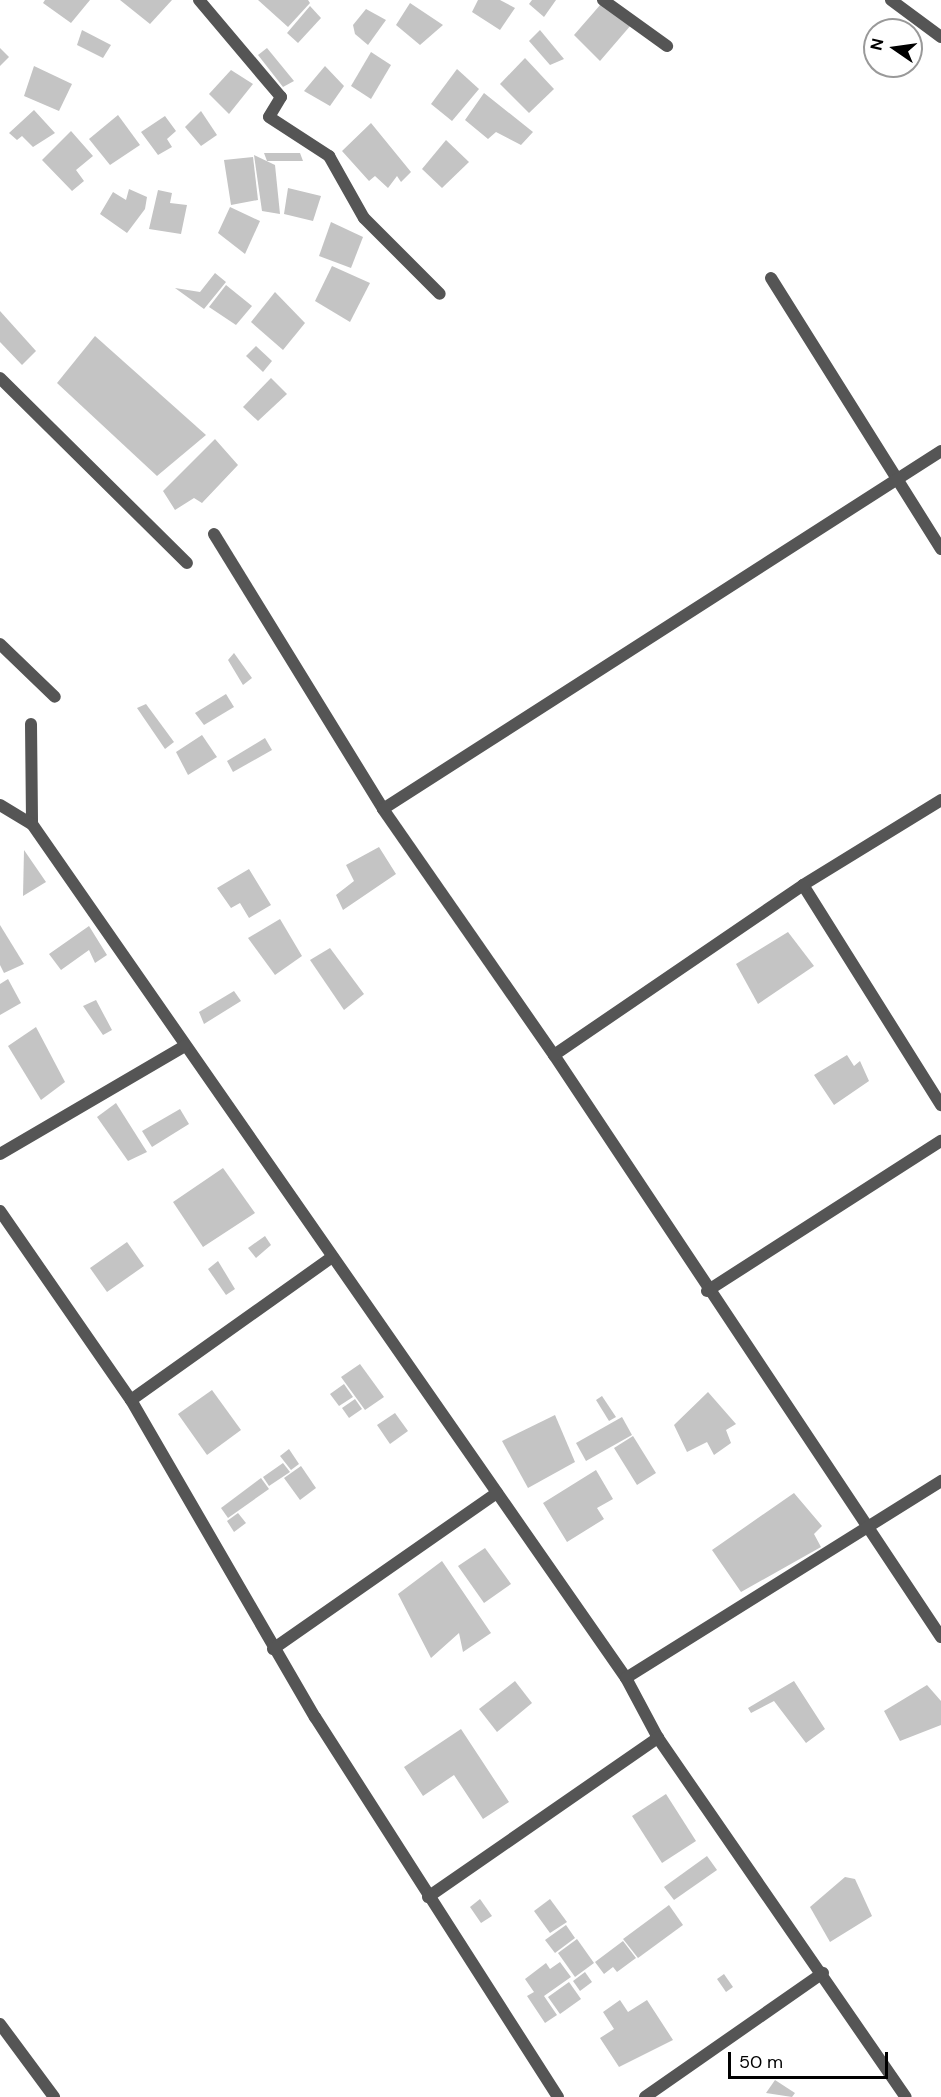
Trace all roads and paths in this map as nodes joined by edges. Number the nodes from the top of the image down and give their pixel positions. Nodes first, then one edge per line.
1 (199, 0) edge
2 (603, 0) edge
3 (891, 0) edge
4 (941, 37) edge
5 (667, 46) dead end
6 (771, 278) dead end
7 (440, 294) dead end
8 (0, 378) edge
9 (941, 452) edge
10 (894, 481) junction
11 (214, 534) dead end
12 (941, 549) edge
13 (186, 563) dead end
14 (0, 644) edge
15 (55, 697) dead end
16 (31, 724) dead end
17 (941, 800) edge
18 (0, 805) edge
19 (383, 809) junction
20 (32, 824) junction
21 (803, 885) junction
22 (184, 1046) junction
23 (554, 1055) junction
24 (941, 1105) edge
25 (941, 1141) edge
26 (0, 1154) edge
27 (0, 1211) edge
28 (332, 1257) junction
29 (707, 1291) junction
30 (131, 1401) junction
31 (941, 1481) edge
32 (497, 1493) junction
33 (868, 1528) junction
34 (941, 1637) edge
35 (273, 1649) junction
36 (626, 1678) junction
37 (658, 1738) junction
38 (428, 1897) junction
39 (823, 1973) junction
40 (0, 2024) edge
41 (54, 2097) edge
42 (558, 2097) edge
43 (645, 2097) edge
44 (906, 2097) edge

1 - 7 street
2 - 5 street
3 - 4 street
6 - 10 street
8 - 13 street
9 - 10 street
10 - 12 street
10 - 19 street
11 - 19 street
14 - 15 street
16 - 20 street
17 - 21 street
18 - 20 street
19 - 23 street
20 - 22 street
21 - 23 street
21 - 24 street
22 - 26 street
22 - 28 street
23 - 29 street
25 - 29 street
27 - 30 street
28 - 30 street
28 - 32 street
29 - 33 street
30 - 35 street
31 - 33 street
32 - 35 street
32 - 36 street
33 - 34 street
33 - 36 street
35 - 38 street
36 - 37 street
37 - 38 street
37 - 39 street
38 - 42 street
39 - 43 street
39 - 44 street
40 - 41 street

